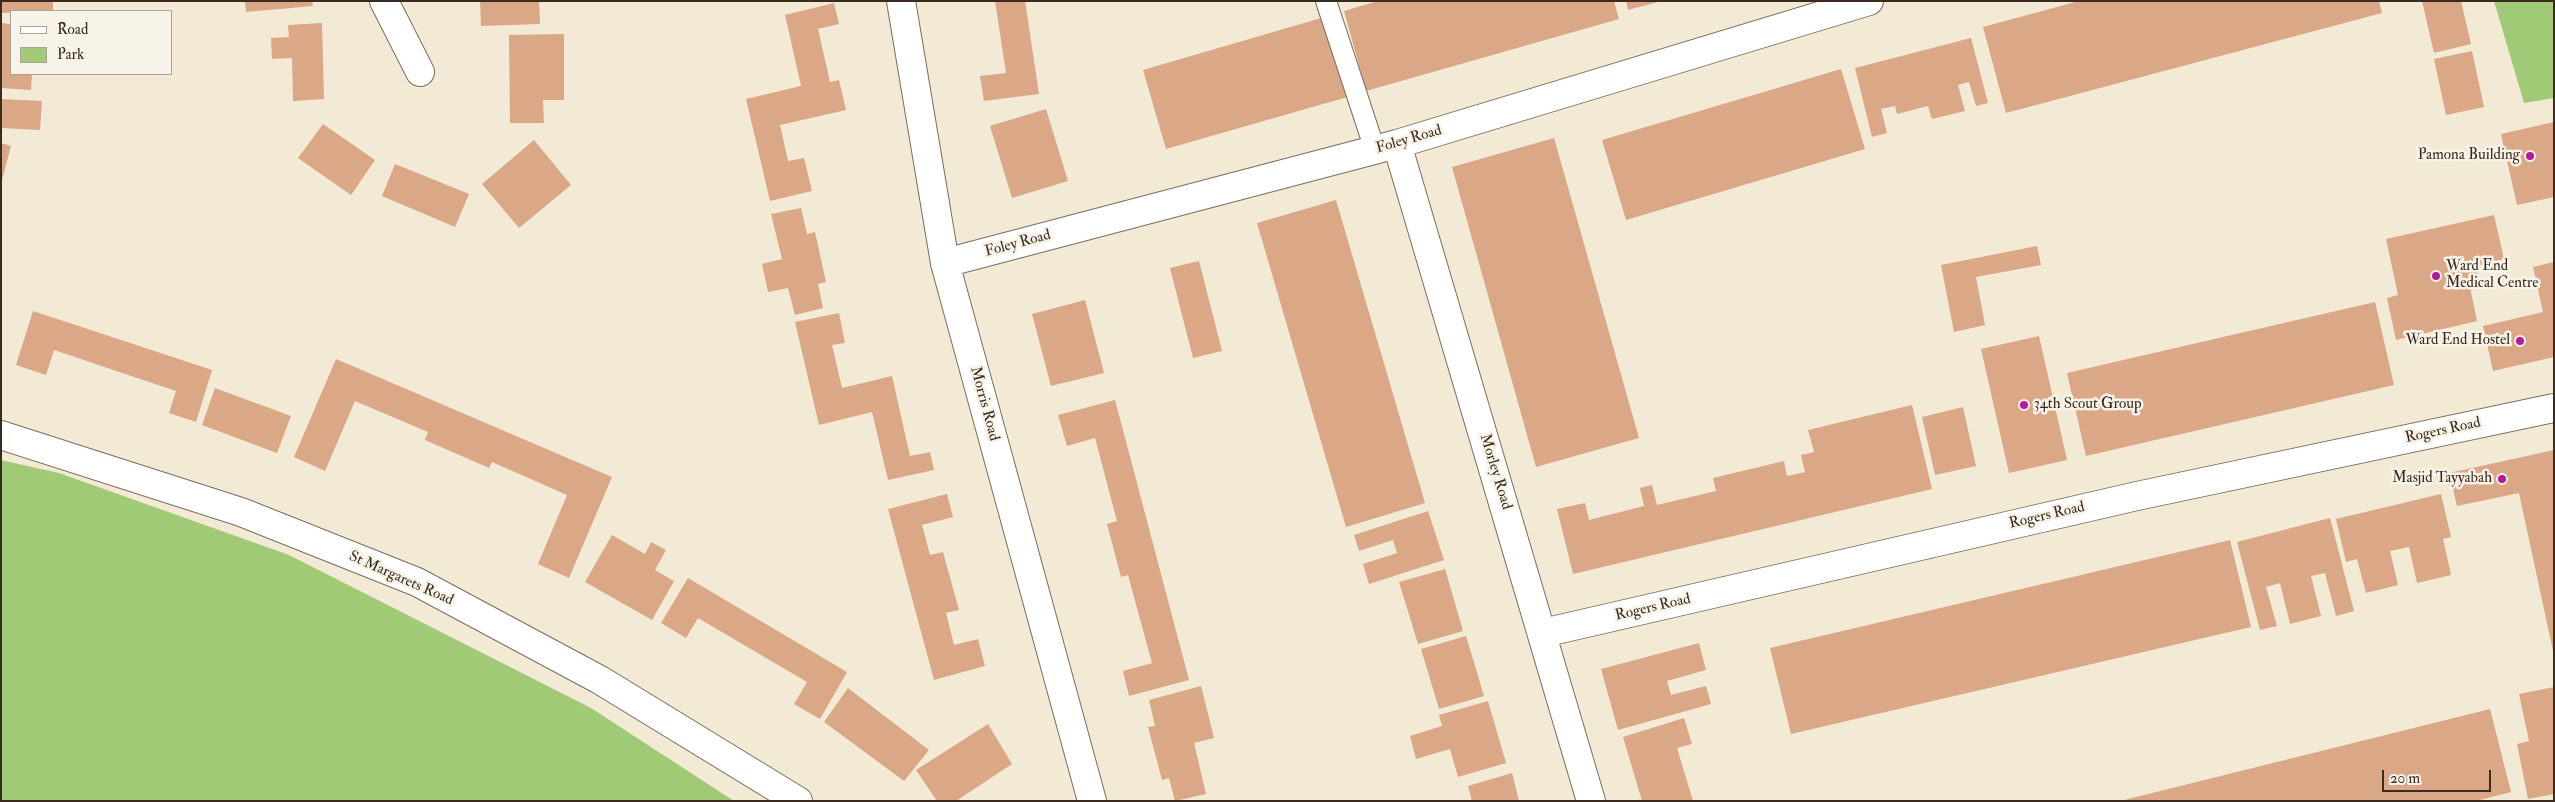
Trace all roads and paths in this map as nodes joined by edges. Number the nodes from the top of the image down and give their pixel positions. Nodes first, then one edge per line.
1 (384, 1) edge
2 (901, 1) edge
3 (1326, 1) edge
4 (1869, 1) edge
5 (420, 72) dead end
6 (1386, 147) junction
7 (945, 263) junction
8 (2554, 408) edge
9 (1, 435) edge
10 (1543, 633) junction
11 (798, 801) edge
12 (1092, 801) edge
13 (1592, 801) edge

1 - 5 street
2 - 7 street, Morris Road
3 - 6 lane
4 - 6 street, Foley Road
6 - 7 street, Foley Road
6 - 10 street, Morley Road
7 - 12 street, Morris Road
8 - 10 street, Rogers Road
9 - 11 street, St Margarets Road
10 - 13 street, Morley Road

